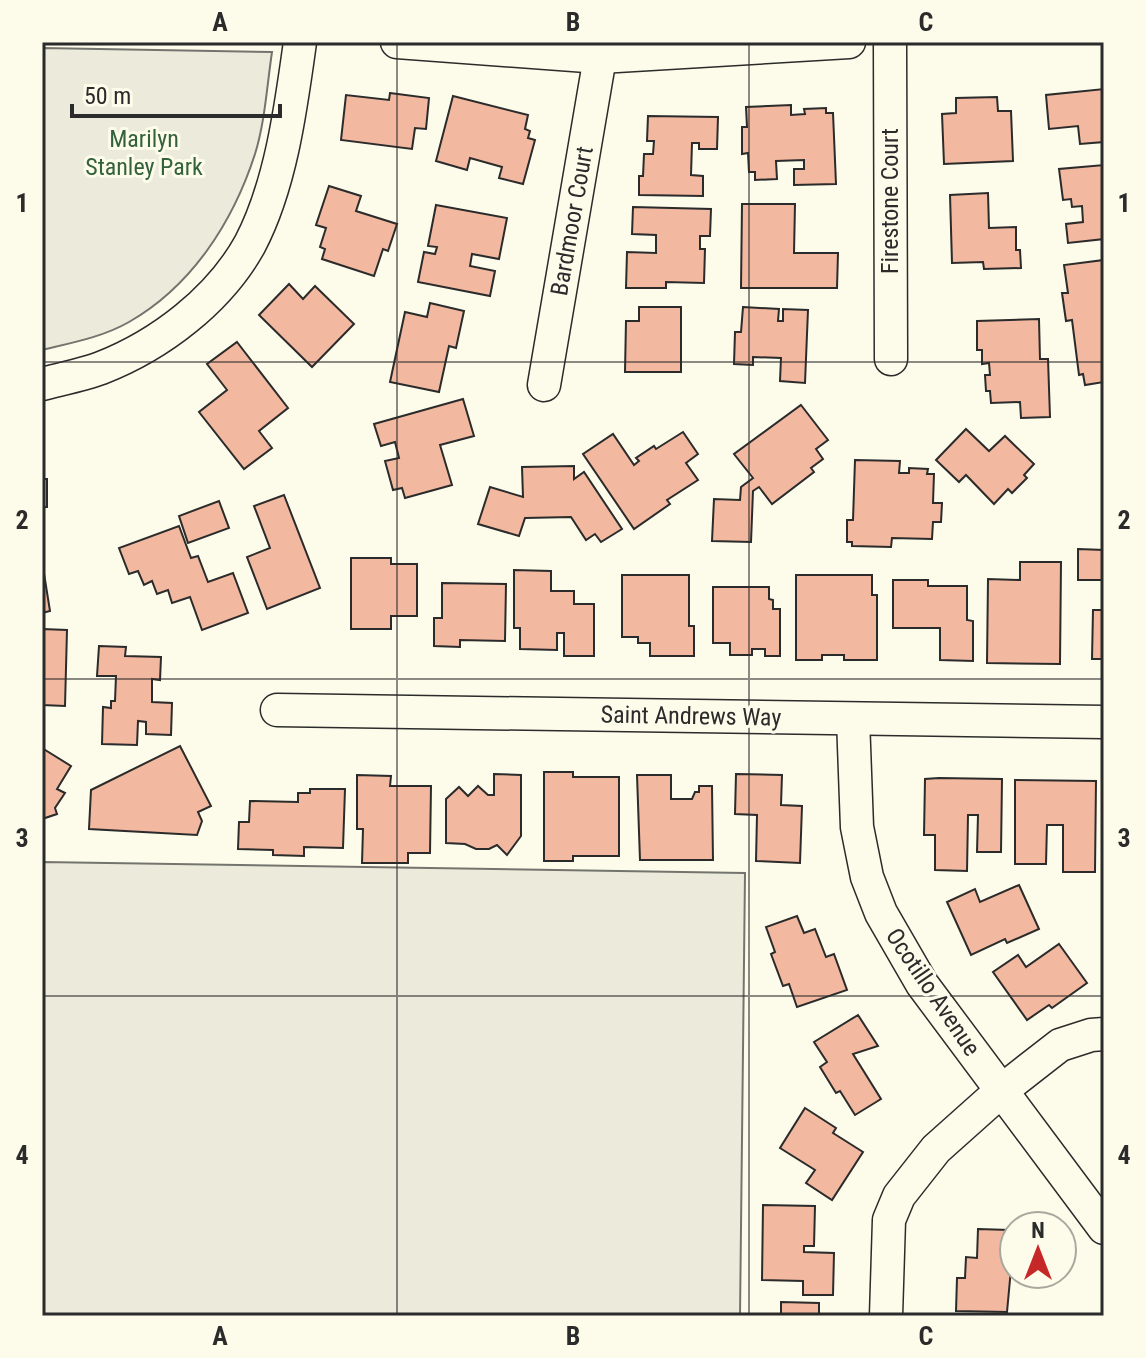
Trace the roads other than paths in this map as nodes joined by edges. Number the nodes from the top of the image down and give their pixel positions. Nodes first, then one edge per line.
1 (300, 42) edge
2 (397, 42) edge
3 (849, 42) edge
4 (890, 42) edge
5 (600, 57) junction
6 (891, 359) dead end
7 (42, 384) edge
8 (544, 385) dead end
9 (277, 710) dead end
10 (853, 719) junction
11 (1104, 722) edge
12 (1104, 1034) edge
13 (1001, 1091) junction
14 (1104, 1228) edge
15 (886, 1316) edge

1 - 7 street
2 - 5 street
3 - 5 street
4 - 6 street, Firestone Court
5 - 8 street, Bardmoor Court
9 - 10 street, Saint Andrews Way
10 - 11 street, Saint Andrews Way
10 - 13 street, Ocotillo Avenue
12 - 13 street
13 - 14 street, Ocotillo Avenue
13 - 15 street

